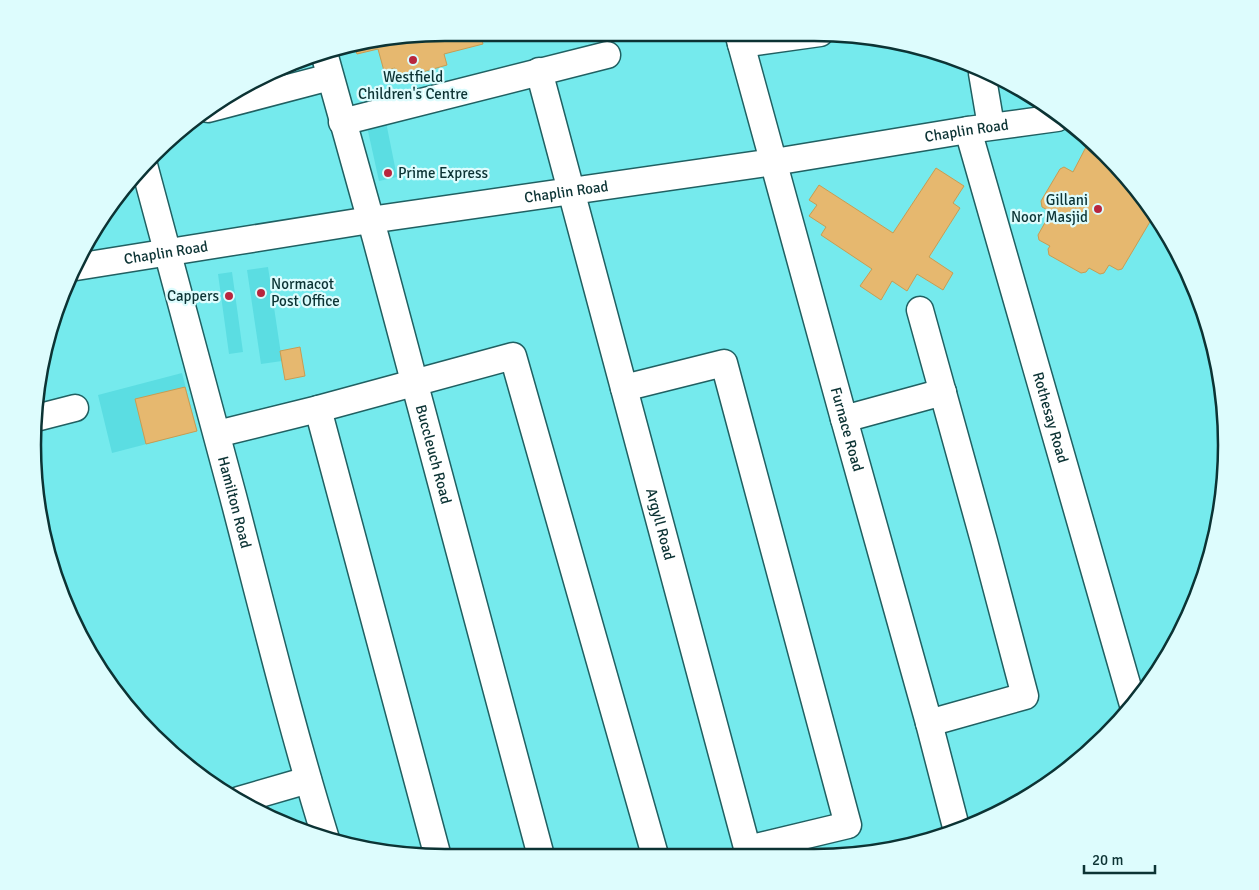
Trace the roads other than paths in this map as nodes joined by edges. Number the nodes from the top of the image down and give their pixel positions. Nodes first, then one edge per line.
1 (741, 41) edge
2 (607, 55) dead end
3 (327, 65) edge
4 (539, 71) junction
5 (982, 78) edge
6 (242, 95) edge
7 (1051, 119) edge
8 (342, 122) junction
9 (980, 128) junction
10 (774, 162) junction
11 (146, 174) edge
12 (571, 192) junction
13 (370, 220) junction
14 (167, 253) junction
15 (83, 266) edge
16 (920, 310) dead end
17 (414, 383) junction
18 (624, 388) junction
19 (942, 392) junction
20 (75, 408) dead end
21 (318, 409) junction
22 (42, 416) edge
23 (844, 419) junction
24 (217, 434) junction
25 (1130, 695) edge
26 (929, 723) junction
27 (308, 780) junction
28 (248, 797) edge
29 (955, 823) edge
30 (323, 829) edge
31 (436, 849) edge
32 (539, 849) edge
33 (653, 849) edge
34 (748, 849) edge
35 (760, 849) edge

1 - 10 street, Furnace Road
2 - 4 street
3 - 6 street
3 - 8 street, Buccleuch Road
4 - 8 street
4 - 12 street, Argyll Road
5 - 9 street, Rothesay Road
7 - 9 street, Chaplin Road
8 - 13 street, Buccleuch Road
9 - 10 street, Chaplin Road
9 - 25 street, Rothesay Road
10 - 12 street, Chaplin Road
10 - 23 street, Furnace Road
11 - 14 street, Hamilton Road
12 - 13 street, Chaplin Road
12 - 18 street, Argyll Road
13 - 14 street, Chaplin Road
13 - 17 street, Buccleuch Road
14 - 15 street, Chaplin Road
14 - 24 street, Hamilton Road
16 - 19 street
17 - 21 street
17 - 32 street, Buccleuch Road
17 - 33 street
18 - 34 street, Argyll Road
18 - 35 street
19 - 23 street
19 - 26 street
20 - 22 street
21 - 24 street
21 - 31 street
23 - 26 street, Furnace Road
24 - 27 street, Hamilton Road
26 - 29 street, Furnace Road
27 - 28 street
27 - 30 street, Hamilton Road

